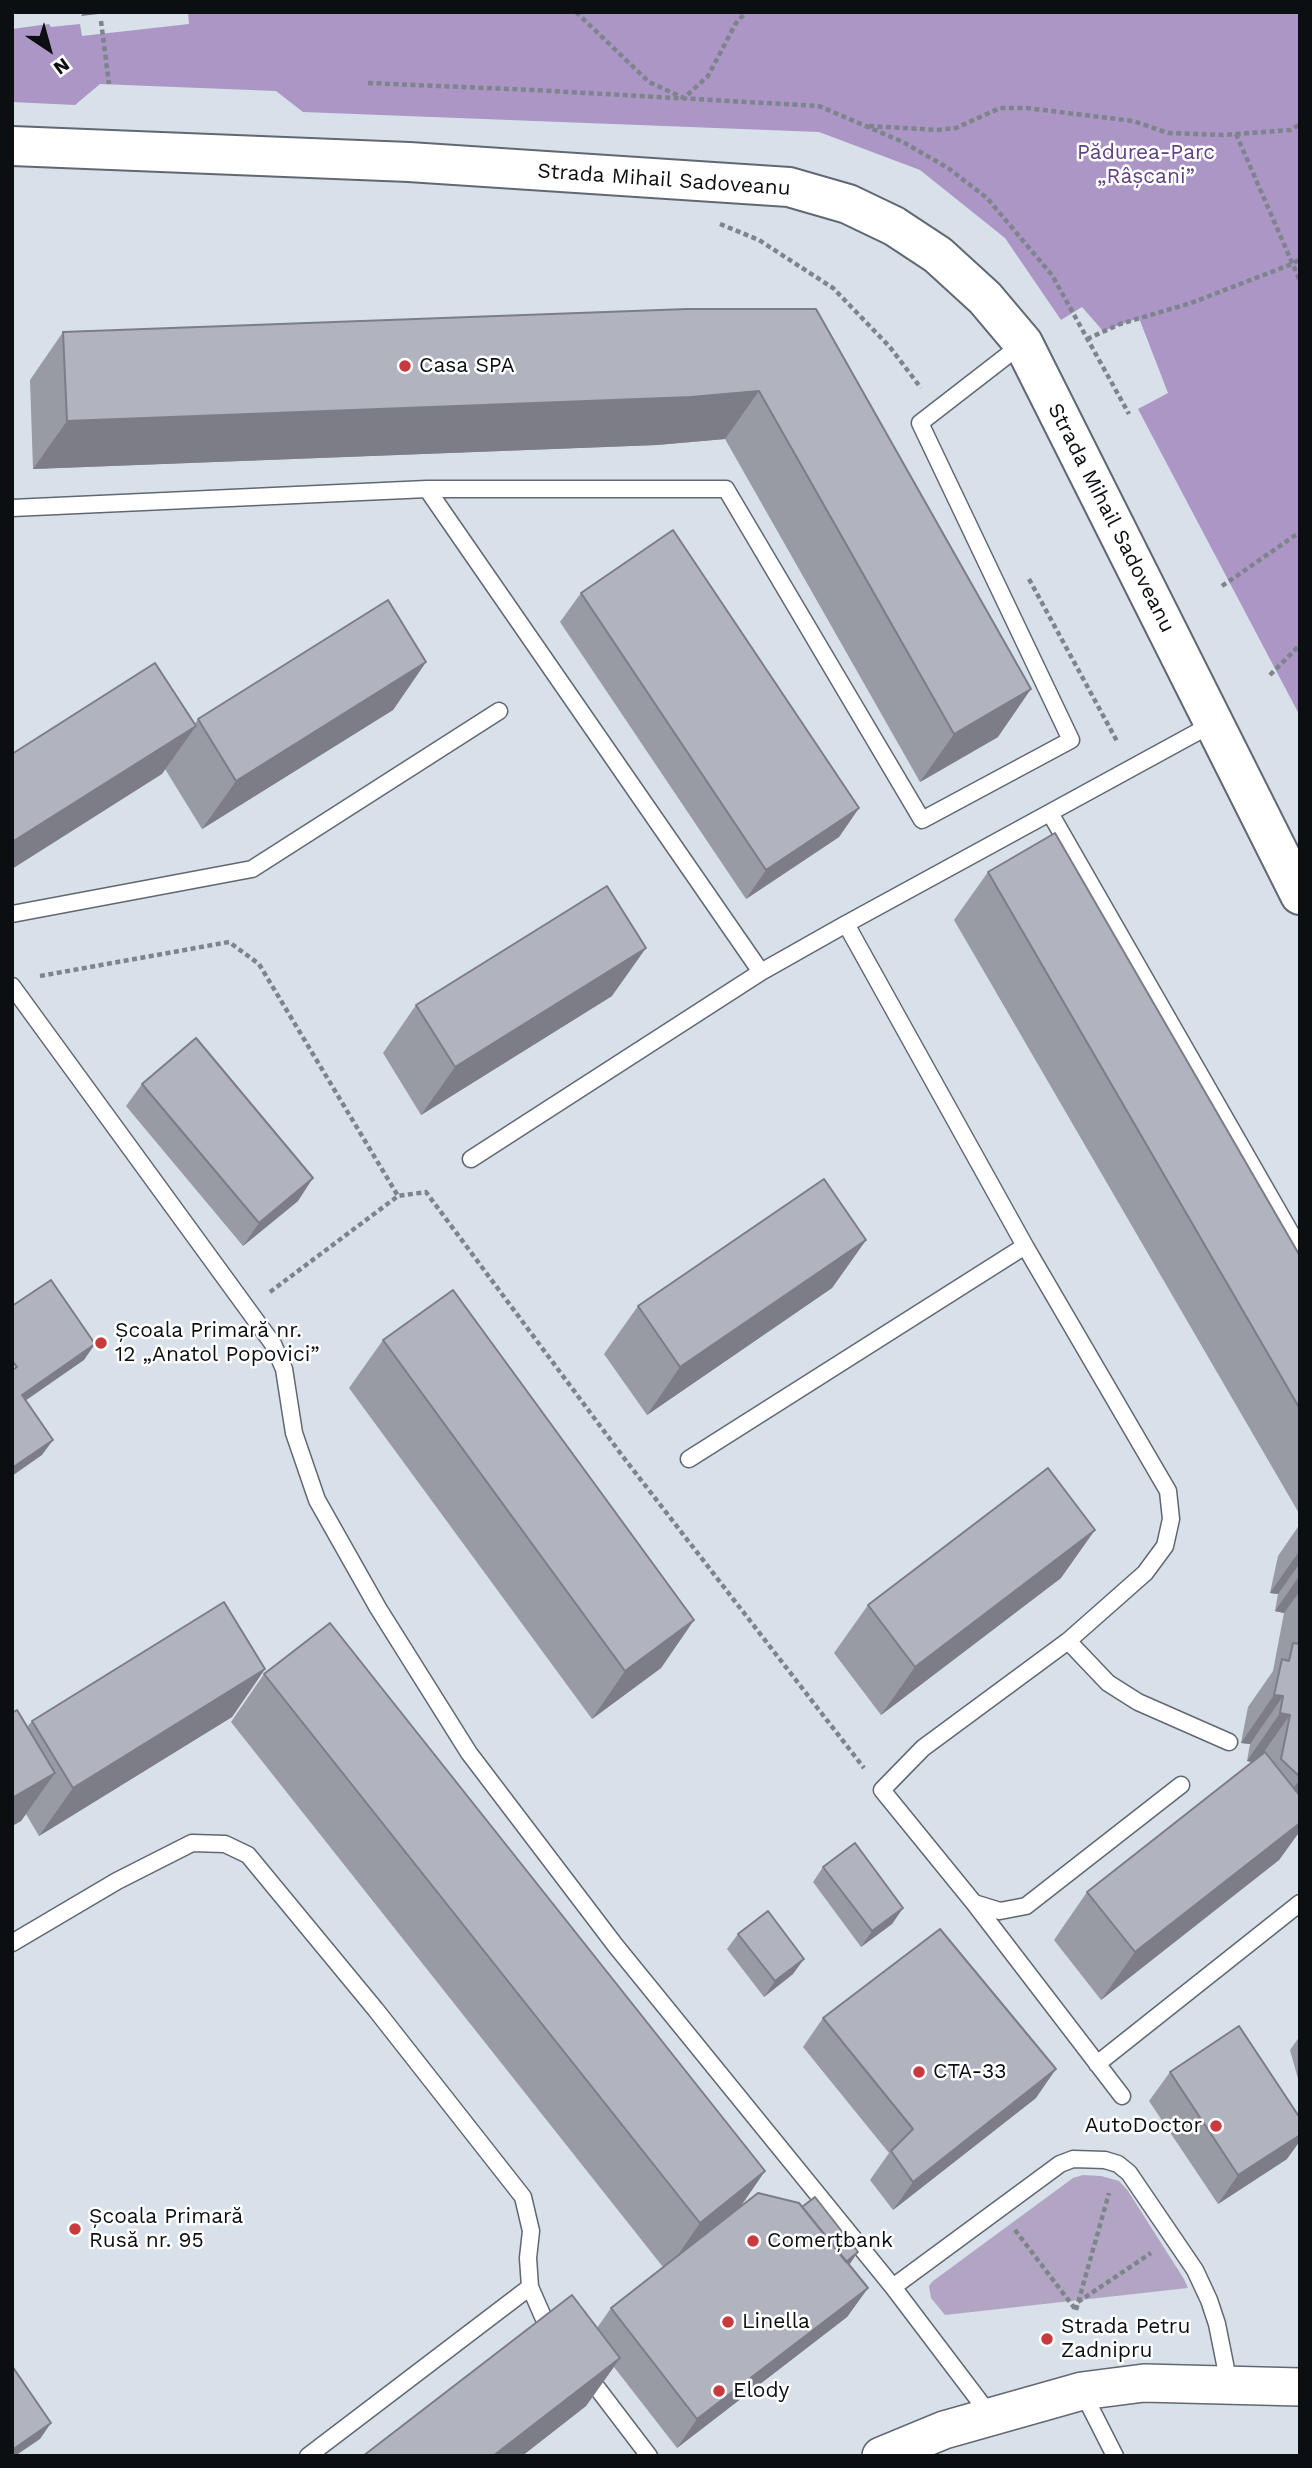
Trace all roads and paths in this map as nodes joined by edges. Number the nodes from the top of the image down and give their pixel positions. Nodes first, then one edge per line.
1 (576, 12) edge
2 (746, 12) edge
3 (101, 21) dead end
4 (109, 85) dead end
5 (1300, 124) edge
6 (864, 126) dead end
7 (1236, 134) junction
8 (12, 146) edge
9 (715, 222) dead end
10 (1300, 259) edge
11 (1292, 264) junction
12 (1300, 281) edge
13 (1087, 339) dead end
14 (1023, 343) junction
15 (937, 410) junction
16 (427, 489) junction
17 (12, 509) edge
18 (1300, 532) edge
19 (1028, 577) dead end
20 (1222, 586) dead end
21 (1300, 645) edge
22 (1270, 676) dead end
23 (499, 711) dead end
24 (1214, 723) junction
25 (1132, 768) junction
26 (1050, 813) junction
27 (1300, 895) edge
28 (12, 914) edge
29 (846, 924) junction
30 (761, 972) junction
31 (39, 976) dead end
32 (12, 986) edge
33 (471, 1159) dead end
34 (398, 1196) junction
35 (1025, 1246) junction
36 (1300, 1249) edge
37 (249, 1308) junction
38 (689, 1459) dead end
39 (1068, 1641) junction
40 (1229, 1742) dead end
41 (1181, 1785) dead end
42 (882, 1790) junction
43 (974, 1903) junction
44 (1300, 1903) edge
45 (12, 1943) edge
46 (1097, 2064) junction
47 (1122, 2096) dead end
48 (1118, 2164) junction
49 (999, 2209) junction
50 (1172, 2239) junction
51 (530, 2287) junction
52 (893, 2287) junction
53 (1078, 2302) junction
54 (1229, 2384) junction
55 (1300, 2387) edge
56 (1082, 2391) junction
57 (990, 2416) junction
58 (308, 2456) edge
59 (649, 2456) edge
60 (880, 2456) edge
61 (1115, 2456) edge

1 - 2 path
3 - 4 path
5 - 7 path
6 - 7 path
7 - 11 path
8 - 14 main road, Strada Mihail Sadoveanu
9 - 15 path
10 - 11 path
11 - 12 path
11 - 13 path
14 - 15 lane
14 - 24 main road, Strada Mihail Sadoveanu
15 - 16 lane
16 - 17 lane
16 - 30 lane
18 - 20 path
19 - 25 path
21 - 22 path
23 - 28 lane
24 - 25 lane
24 - 27 main road, Strada Mihail Sadoveanu
25 - 26 lane
26 - 29 lane
26 - 36 lane
29 - 30 lane
29 - 35 lane
30 - 33 lane
31 - 34 path
32 - 37 lane
34 - 37 path
34 - 42 path
35 - 38 lane
35 - 39 lane
37 - 52 lane
39 - 40 lane
39 - 42 lane
41 - 43 lane
42 - 43 lane
43 - 46 lane
44 - 46 lane
45 - 51 lane
46 - 47 lane
48 - 49 lane
48 - 50 lane
48 - 53 path
49 - 52 lane
49 - 53 path
50 - 53 path
50 - 54 lane
51 - 58 lane
51 - 59 lane
52 - 57 lane
54 - 55 street
54 - 56 street
56 - 57 street
56 - 61 lane
57 - 60 street

